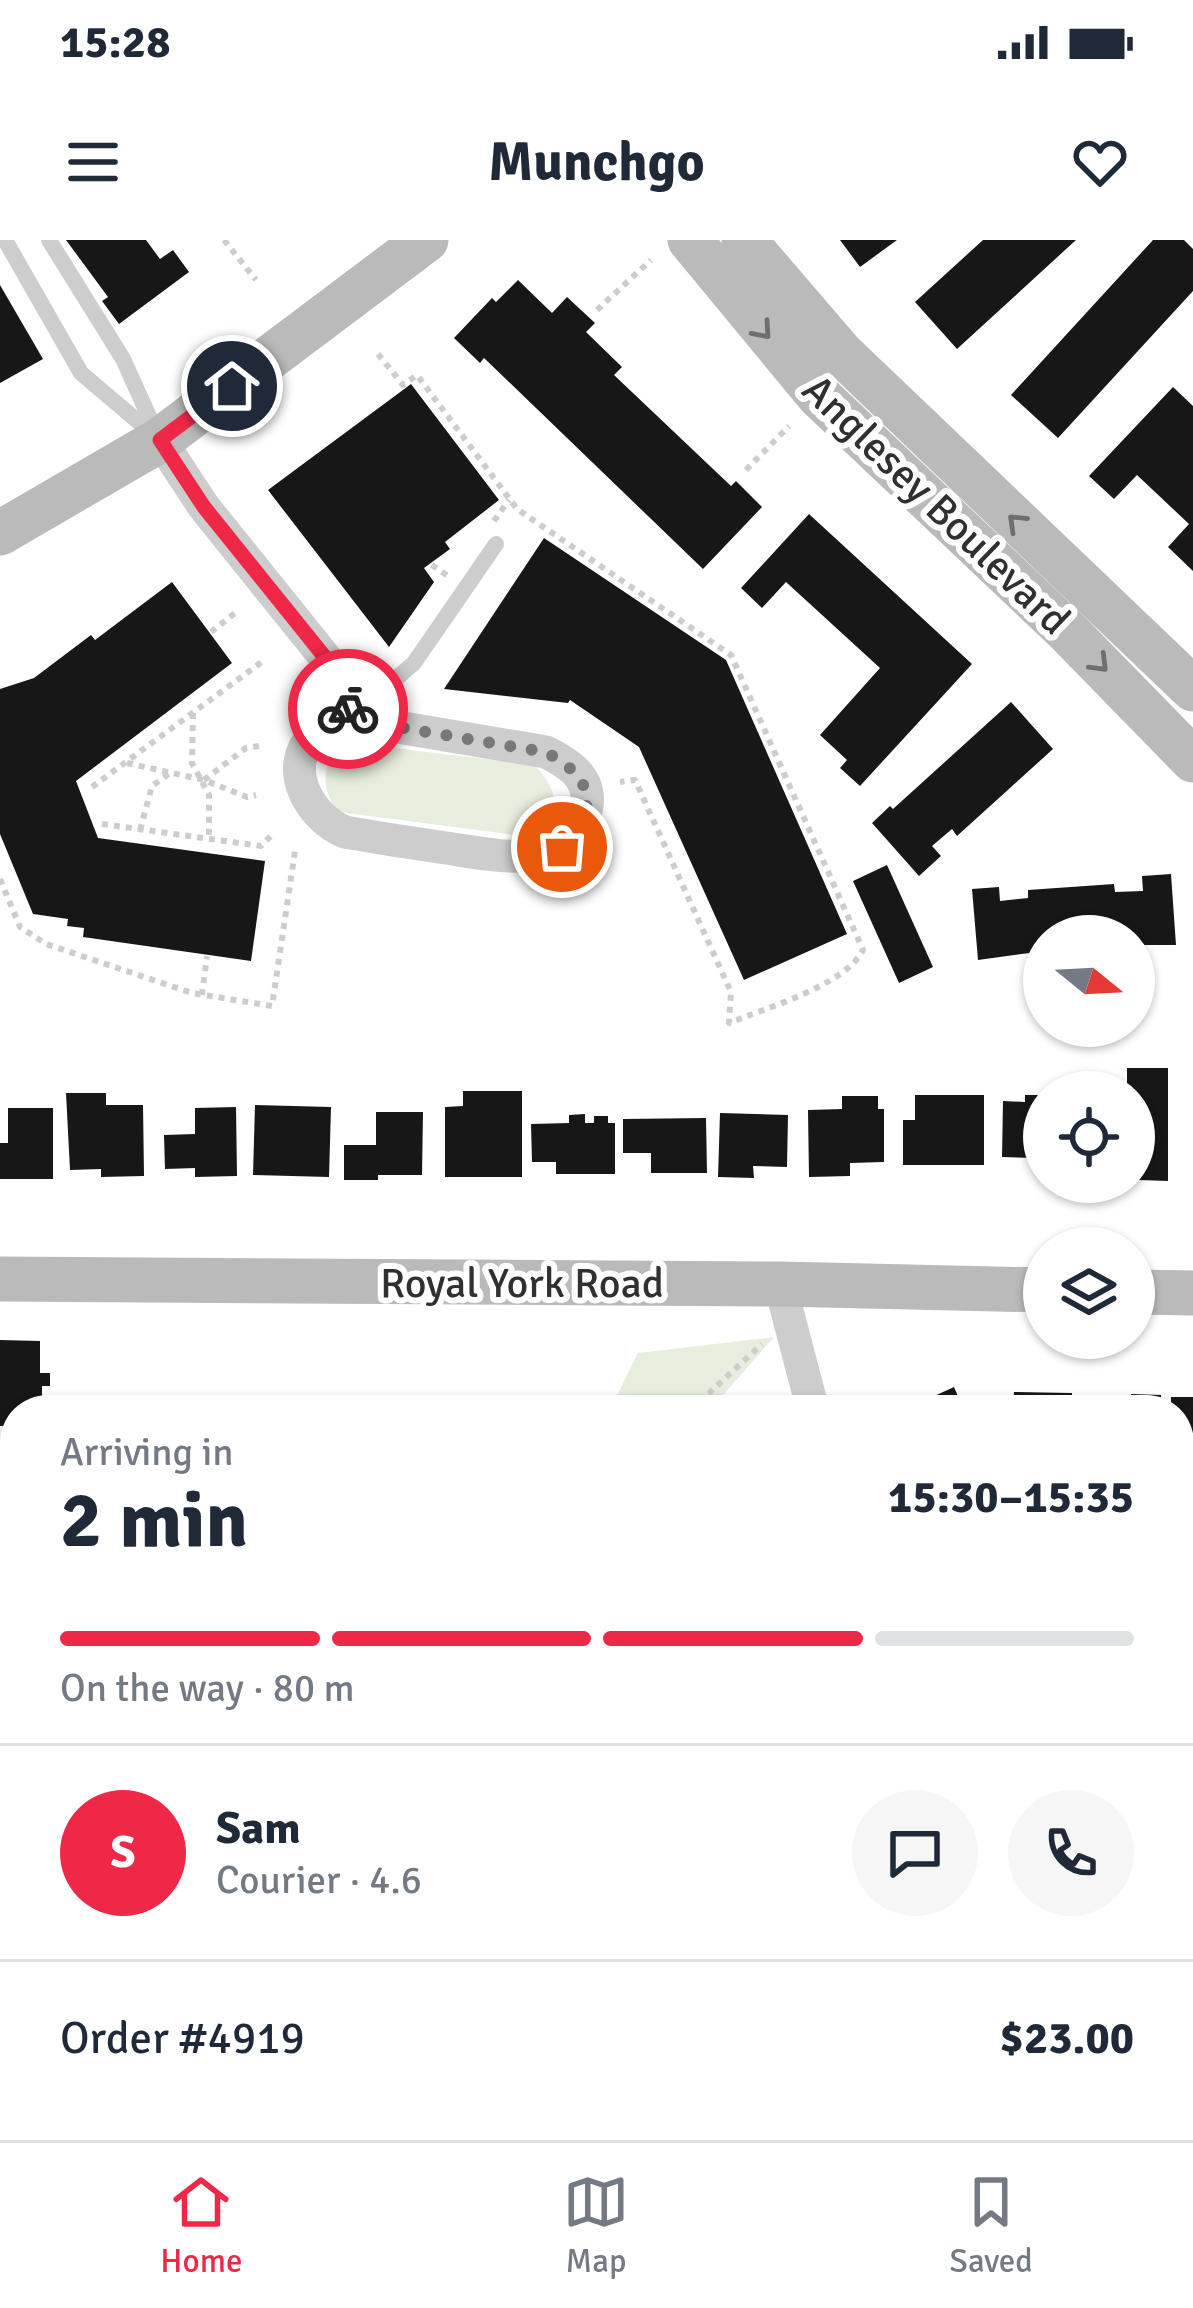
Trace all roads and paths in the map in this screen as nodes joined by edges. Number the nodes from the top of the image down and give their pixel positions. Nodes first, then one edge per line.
1 (5, 240) edge
2 (49, 240) edge
3 (224, 240) edge
4 (426, 240) edge
5 (744, 240) edge
6 (670, 250) edge
7 (256, 280) dead end
8 (597, 310) dead end
9 (378, 354) dead end
10 (788, 427) dead end
11 (160, 440) junction
12 (746, 470) dead end
13 (0, 533) edge
14 (496, 544) dead end
15 (235, 613) dead end
16 (211, 632) dead end
17 (263, 661) dead end
18 (1193, 689) edge
19 (193, 713) junction
20 (350, 719) junction
21 (259, 746) dead end
22 (1193, 760) edge
23 (125, 763) junction
24 (170, 773) junction
25 (205, 780) junction
26 (620, 782) dead end
27 (92, 788) dead end
28 (256, 796) dead end
29 (102, 824) dead end
30 (140, 830) junction
31 (272, 835) dead end
32 (209, 838) junction
33 (295, 851) dead end
34 (0, 879) edge
35 (207, 956) dead end
36 (202, 995) junction
37 (0, 1280) edge
38 (780, 1284) junction
39 (1023, 1290) edge
40 (1155, 1292) edge
41 (1193, 1293) edge
42 (761, 1343) dead end
43 (707, 1395) edge
44 (809, 1395) edge

1 - 11 lane
2 - 11 lane
3 - 7 path
4 - 11 street
18 -> 5 street, Anglesey Boulevard
6 - 8 path
6 -> 22 street, Anglesey Boulevard
9 - 26 path
10 - 12 path
11 - 13 street
11 - 20 street
14 - 20 lane
15 - 16 path
17 - 19 path
19 - 23 path
19 - 25 path
20 - 20 street
21 - 25 path
23 - 24 path
23 - 27 path
24 - 25 path
24 - 30 path
25 - 28 path
25 - 32 path
29 - 30 path
30 - 32 path
31 - 32 path
33 - 36 path
34 - 36 path
35 - 36 path
37 - 38 street, Royal York Road
38 - 39 street, Royal York Road
38 - 44 street
40 - 41 street
42 - 43 path

